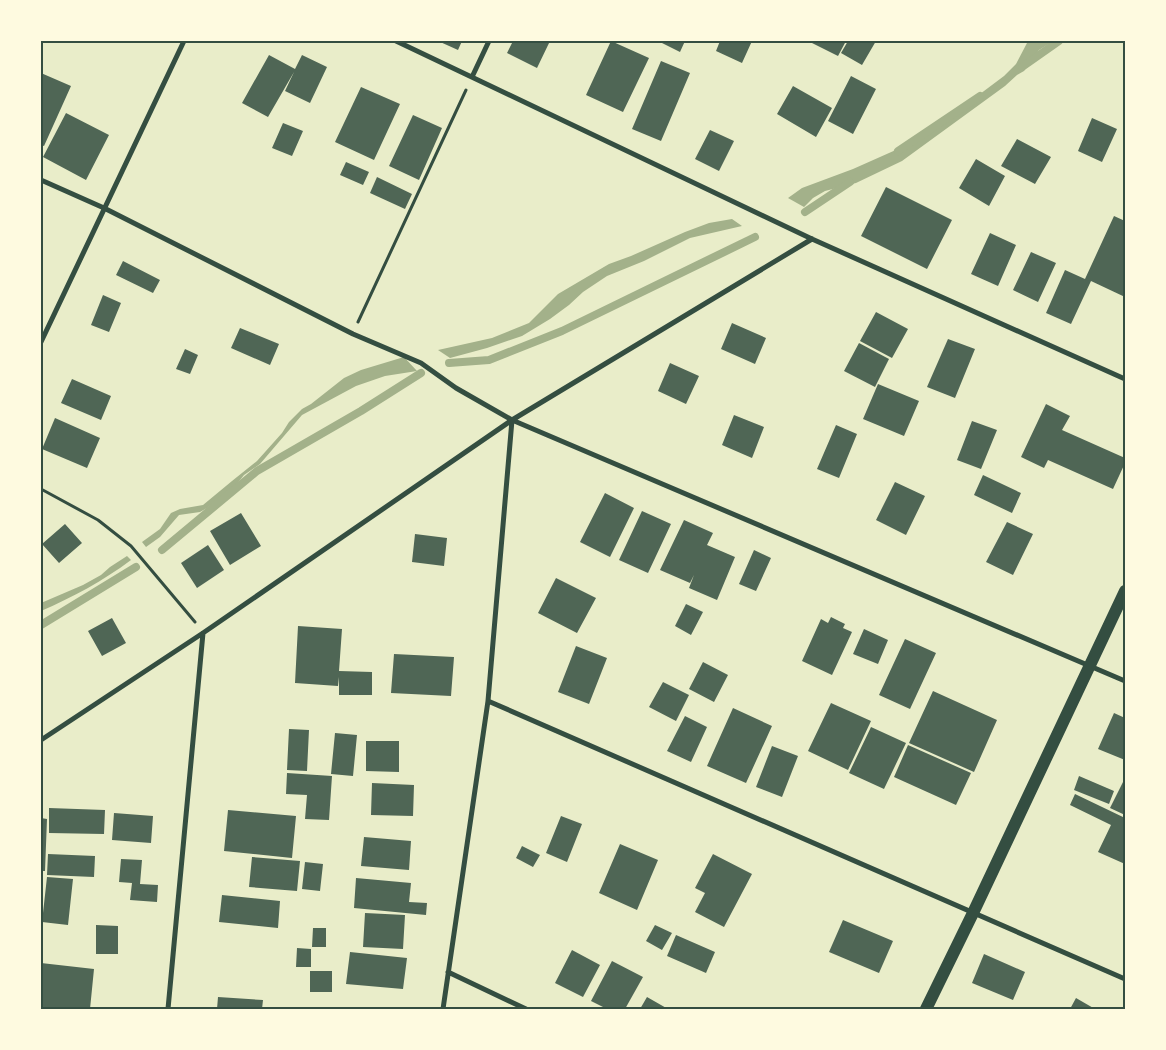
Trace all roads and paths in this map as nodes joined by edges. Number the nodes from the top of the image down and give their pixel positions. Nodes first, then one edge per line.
1 (184, 41) edge
2 (396, 41) edge
3 (489, 41) edge
4 (472, 77) junction
5 (41, 180) edge
6 (104, 208) junction
7 (812, 238) junction
8 (353, 334) junction
9 (41, 342) edge
10 (1125, 379) edge
11 (512, 420) junction
12 (41, 489) edge
13 (1125, 590) edge
14 (203, 632) junction
15 (1089, 666) junction
16 (1125, 681) edge
17 (488, 701) junction
18 (41, 740) edge
19 (973, 913) junction
20 (448, 972) junction
21 (1125, 979) edge
22 (168, 1009) edge
23 (443, 1009) edge
24 (526, 1009) edge
25 (926, 1009) edge

1 - 6 street
2 - 4 street
3 - 4 street
4 - 7 street
4 - 8 path
5 - 6 street
6 - 8 street
6 - 9 street
7 - 10 street
7 - 11 street
8 - 11 street
11 - 14 street
11 - 15 street
11 - 17 street
12 - 14 path
13 - 15 main road
14 - 18 street
14 - 22 street
15 - 16 street
15 - 19 main road
17 - 19 street
17 - 20 street
19 - 21 street
19 - 25 main road
20 - 23 street
20 - 24 street

